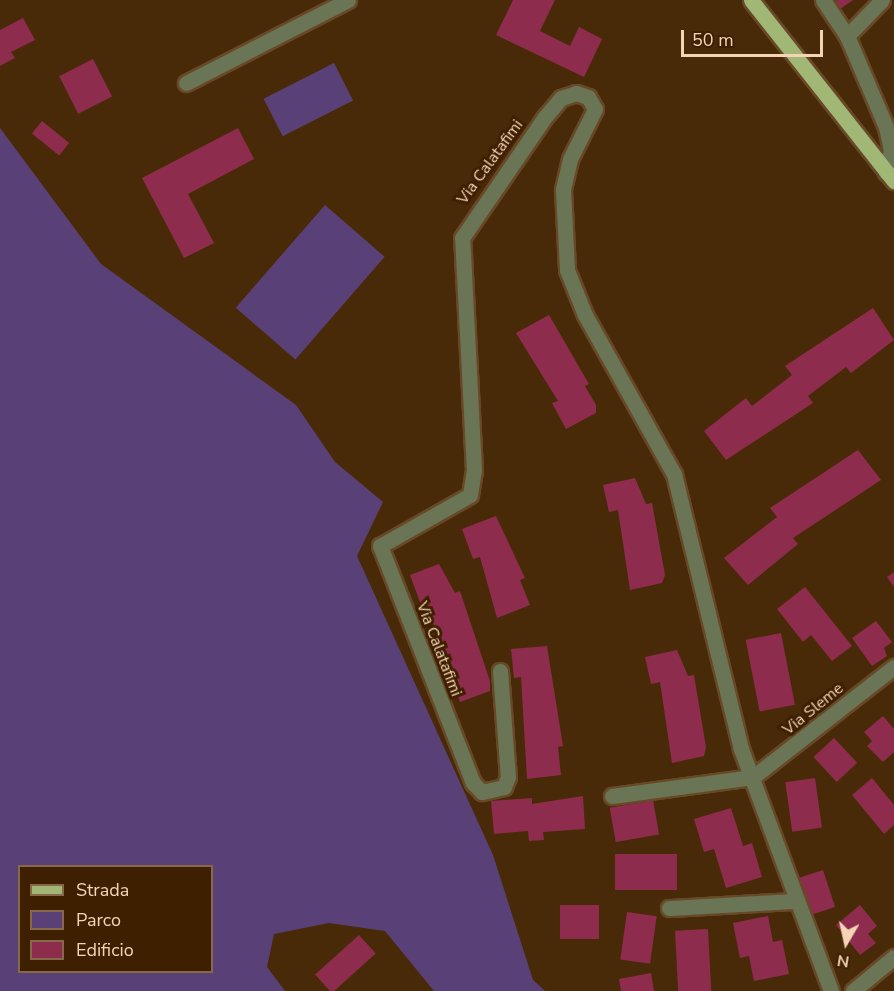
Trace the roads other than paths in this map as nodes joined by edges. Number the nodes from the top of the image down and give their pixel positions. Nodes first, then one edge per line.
1 (348, 0) edge
2 (751, 0) edge
3 (823, 0) edge
4 (882, 0) edge
5 (847, 36) junction
6 (186, 83) dead end
7 (890, 176) edge
8 (894, 667) edge
9 (500, 670) dead end
10 (753, 777) junction
11 (612, 796) dead end
12 (794, 901) junction
13 (669, 908) dead end
14 (894, 957) edge
15 (831, 991) edge
16 (853, 991) edge

1 - 6 street
2 - 7 main road
3 - 5 street
4 - 5 street
5 - 7 street
8 - 10 street, Via Sleme
9 - 10 street, Via Calatafimi
10 - 11 street
10 - 12 street, Via Calatafimi
12 - 13 street
12 - 15 street, Via Calatafimi
14 - 16 street

